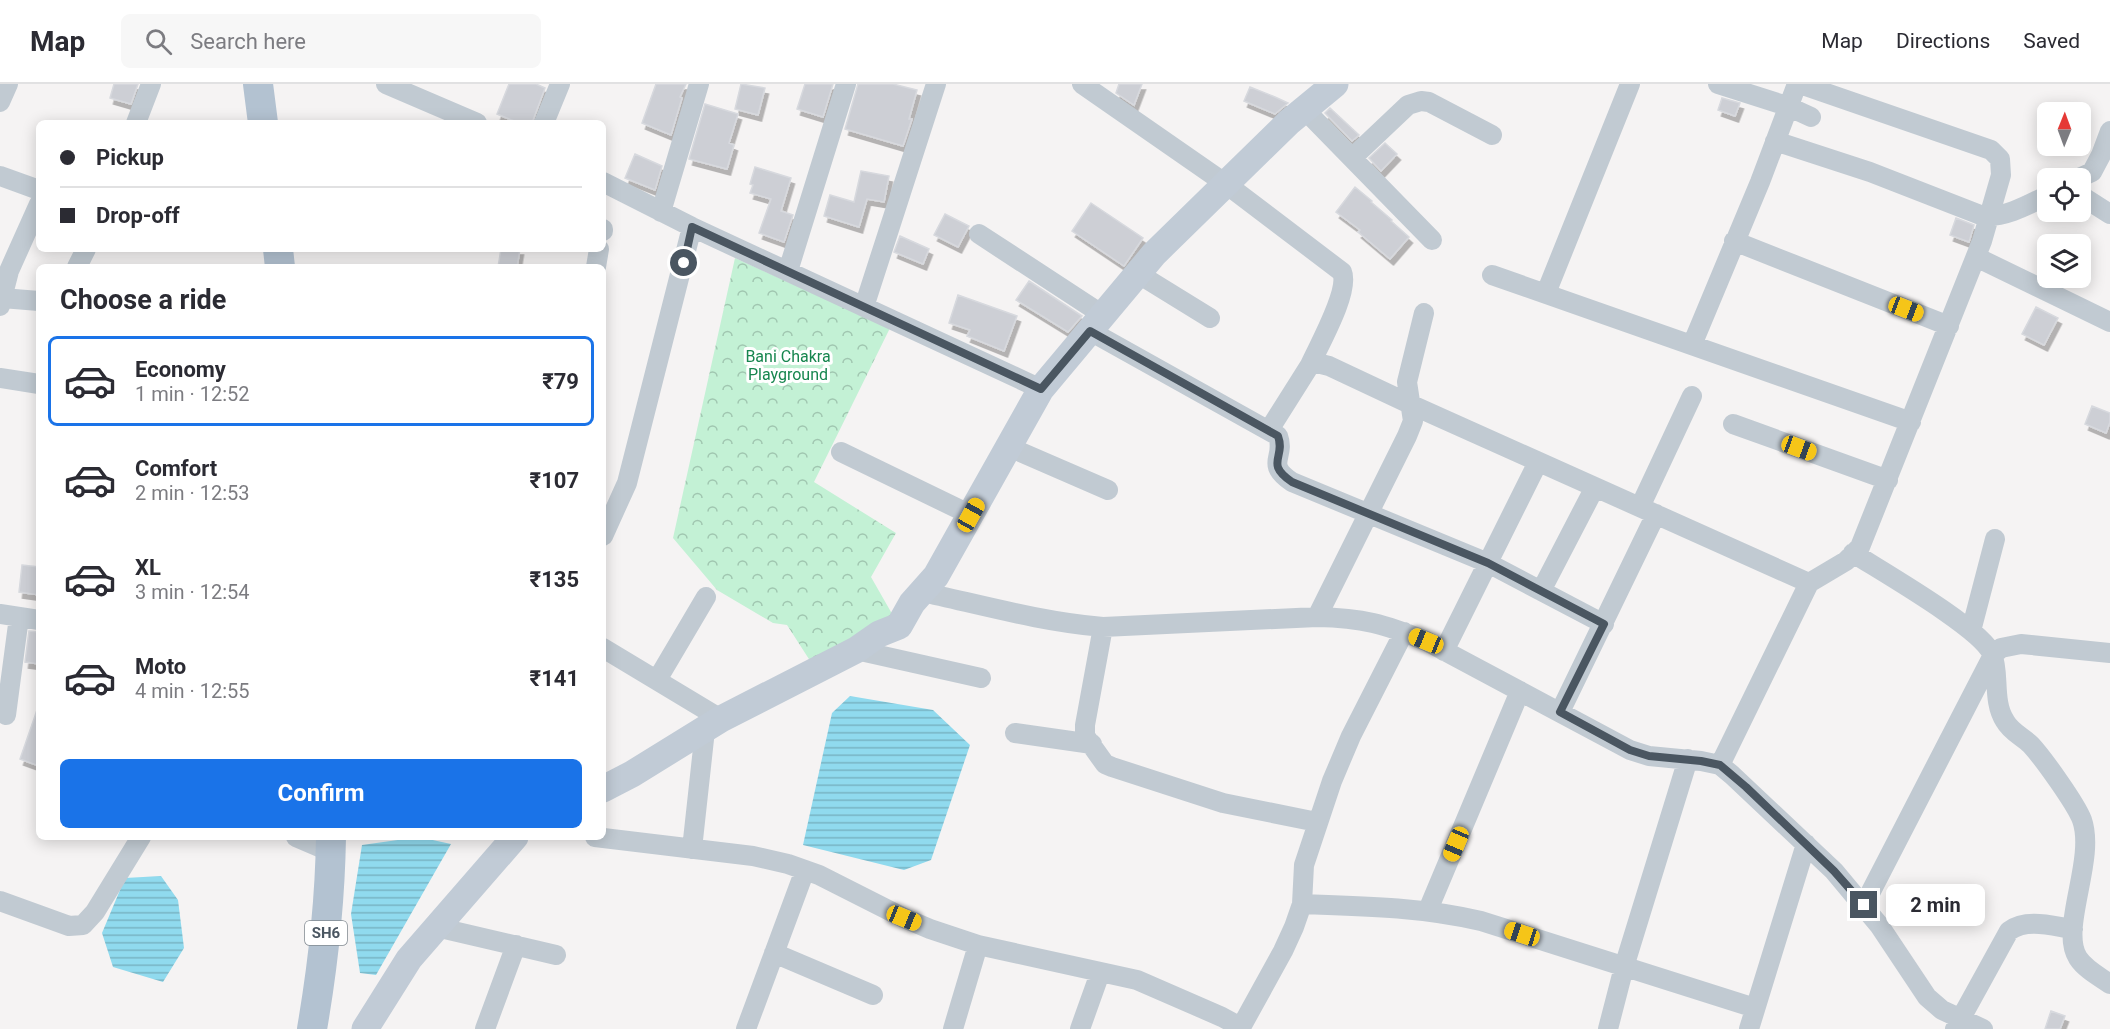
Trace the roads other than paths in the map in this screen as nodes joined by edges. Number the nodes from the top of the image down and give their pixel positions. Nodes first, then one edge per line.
1 (8, 84) edge
2 (151, 84) edge
3 (258, 84) edge
4 (386, 84) edge
5 (560, 84) edge
6 (699, 84) edge
7 (846, 84) edge
8 (936, 84) edge
9 (1335, 84) edge
10 (1630, 84) edge
11 (1718, 84) edge
12 (1798, 84) edge
13 (1088, 86) edge
14 (0, 102) edge
15 (1787, 105) junction
16 (1304, 110) junction
17 (1811, 117) dead end
18 (136, 120) edge
19 (263, 120) edge
20 (470, 120) edge
21 (545, 120) edge
22 (2110, 131) edge
23 (1491, 135) dead end
24 (1774, 141) junction
25 (1352, 158) junction
26 (2103, 169) edge
27 (0, 176) edge
28 (606, 184) edge
29 (1226, 184) junction
30 (36, 189) edge
31 (2037, 200) edge
32 (2091, 202) edge
33 (36, 211) edge
34 (661, 212) junction
35 (2110, 214) edge
36 (1991, 216) junction
37 (692, 227) junction
38 (979, 234) dead end
39 (1432, 240) dead end
40 (1734, 241) junction
41 (1976, 257) junction
42 (788, 271) junction
43 (1137, 273) junction
44 (1492, 275) dead end
45 (1546, 294) junction
46 (36, 298) edge
47 (1, 302) edge
48 (864, 307) junction
49 (1424, 313) dead end
50 (1210, 318) dead end
51 (2110, 322) edge
52 (1096, 323) junction
53 (1949, 326) junction
54 (1692, 345) junction
55 (1310, 365) junction
56 (0, 378) edge
57 (36, 384) edge
58 (1041, 389) junction
59 (1692, 396) dead end
60 (1412, 405) junction
61 (1911, 422) junction
62 (1733, 424) dead end
63 (1269, 430) junction
64 (1009, 447) junction
65 (841, 452) dead end
66 (1538, 462) junction
67 (1888, 480) junction
68 (1595, 487) junction
69 (1108, 490) dead end
70 (610, 502) edge
71 (1648, 511) junction
72 (1369, 513) junction
73 (971, 515) junction
74 (606, 521) edge
75 (1995, 539) dead end
76 (1853, 554) junction
77 (1488, 563) junction
78 (1809, 583) junction
79 (1541, 591) junction
80 (922, 592) junction
81 (706, 597) dead end
82 (9, 615) edge
83 (1317, 617) junction
84 (36, 620) edge
85 (1604, 624) junction
86 (1103, 627) junction
87 (1971, 631) junction
88 (1404, 632) junction
89 (606, 650) edge
90 (856, 650) junction
91 (1444, 651) junction
92 (2110, 653) edge
93 (1993, 655) junction
94 (981, 678) dead end
95 (657, 680) junction
96 (1520, 691) junction
97 (1560, 712) junction
98 (6, 715) dead end
99 (713, 724) junction
100 (1015, 733) dead end
101 (1092, 744) junction
102 (1688, 759) junction
103 (1720, 765) junction
104 (606, 787) edge
105 (1317, 822) junction
106 (606, 838) edge
107 (139, 840) edge
108 (311, 840) edge
109 (512, 840) edge
110 (331, 844) edge
111 (1806, 844) junction
112 (692, 849) junction
113 (805, 870) junction
114 (0, 901) edge
115 (1302, 904) junction
116 (1864, 905) junction
117 (1428, 910) junction
118 (436, 927) junction
119 (2073, 929) junction
120 (516, 945) junction
121 (978, 945) junction
122 (774, 953) junction
123 (556, 956) dead end
124 (1624, 967) junction
125 (1101, 973) junction
126 (2110, 984) edge
127 (873, 995) dead end
128 (1755, 1008) junction
129 (1959, 1024) edge
130 (312, 1029) edge
131 (365, 1029) edge
132 (485, 1029) edge
133 (746, 1029) edge
134 (953, 1029) edge
135 (1080, 1029) edge
136 (1239, 1029) edge
137 (1608, 1029) edge
138 (1749, 1029) edge
139 (1983, 1029) edge

1 - 14 street
2 - 18 street
3 - 19 main road
4 - 20 street
5 - 21 street
6 - 34 street
7 - 42 street
8 - 48 street
9 - 16 street
10 - 45 street
11 - 15 street
12 - 15 street
12 - 36 street
13 - 29 street
15 - 17 street
15 - 24 street
16 - 25 street
16 - 29 street
22 - 26 street
23 - 25 street
24 - 36 street
24 - 40 street
25 - 39 street
27 - 30 street
28 - 34 street
29 - 43 street
29 - 55 street
31 - 36 street
32 - 35 street
33 - 47 street
34 - 37 street
36 - 41 street
37 - 42 street
37 - 70 street
38 - 52 street
40 - 53 street
40 - 54 street
41 - 51 street
41 - 53 street
42 - 48 street
43 - 50 street
43 - 52 street
44 - 45 street
45 - 54 street
46 - 47 street
48 - 58 street
49 - 60 street
52 - 58 street
52 - 63 street
53 - 61 street
54 - 61 street
55 - 60 street
55 - 63 street
56 - 57 street
58 - 64 street
59 - 71 street
60 - 66 street
60 - 72 street
61 - 67 street
62 - 67 street
63 - 72 street
64 - 69 street
64 - 73 street
65 - 73 street
66 - 68 street
66 - 77 street
67 - 76 street
68 - 71 street
68 - 79 street
70 - 74 street
71 - 78 street
71 - 85 street
72 - 77 street
72 - 83 street
73 - 80 street
75 - 87 street
76 - 78 street
76 - 87 street
77 - 79 street
77 - 91 street
78 - 103 street
79 - 85 street
80 - 86 street
80 - 90 street
81 - 95 street
82 - 84 street
82 - 98 street
83 - 86 street
83 - 88 street
85 - 97 street
86 - 101 street
87 - 93 street
88 - 91 street
88 - 105 street
89 - 95 street
90 - 94 street
90 - 99 street
91 - 96 street
92 - 93 street
93 - 116 street
93 - 119 street
95 - 99 street
96 - 97 street
96 - 117 street
97 - 102 street
99 - 104 street
99 - 112 street
100 - 101 street
101 - 105 street
102 - 103 street
102 - 124 street
103 - 111 street
105 - 115 street
106 - 112 street
107 - 114 street
108 - 110 street
109 - 118 street
110 - 130 main road, SH6
111 - 116 street
111 - 128 street
112 - 113 street
113 - 121 street
113 - 122 street
115 - 117 street
115 - 136 street
116 - 129 street
117 - 124 street
118 - 120 street
118 - 131 street
119 - 126 street
119 - 129 street
120 - 123 street
120 - 132 street
121 - 125 street
121 - 134 street
122 - 127 street
122 - 133 street
124 - 128 street
124 - 137 street
125 - 135 street
125 - 136 street
128 - 138 street
129 - 139 street

